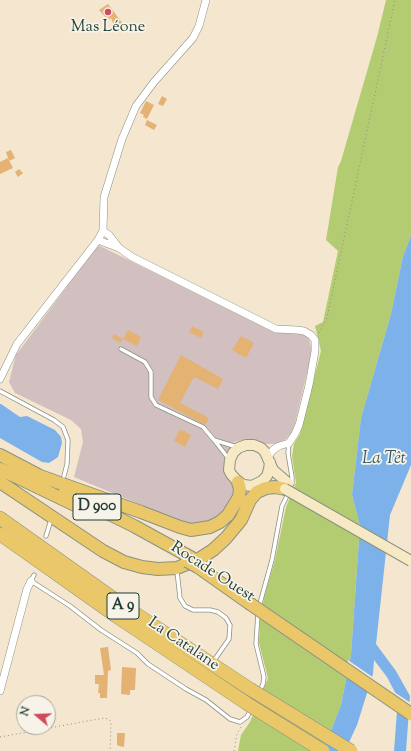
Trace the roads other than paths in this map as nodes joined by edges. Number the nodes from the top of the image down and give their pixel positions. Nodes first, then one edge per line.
1 (206, 0) edge
2 (103, 231) junction
3 (98, 240) junction
4 (119, 248) junction
5 (121, 349) dead end
6 (0, 379) edge
7 (0, 391) edge
8 (214, 440) junction
9 (289, 443) junction
10 (238, 448) junction
11 (0, 455) edge
12 (0, 459) edge
13 (230, 460) junction
14 (269, 460) junction
15 (0, 469) edge
16 (64, 476) dead end
17 (0, 482) edge
18 (238, 482) junction
19 (254, 485) junction
20 (286, 486) junction
21 (0, 518) edge
22 (50, 523) dead end
23 (0, 534) edge
24 (46, 536) dead end
25 (226, 538) junction
26 (411, 555) edge
27 (411, 561) edge
28 (191, 564) junction
29 (32, 578) joint
30 (251, 601) junction
31 (212, 665) junction
32 (0, 691) edge
33 (252, 698) junction
34 (411, 707) edge
35 (411, 714) edge
36 (323, 751) edge
37 (350, 751) edge

1 - 2 street
2 - 3 street
2 - 4 street
3 - 4 street
3 - 6 street
4 - 9 street
5 - 8 lane
7 - 16 lane
8 - 10 lane
8 - 13 lane
9 - 14 street
9 - 33 lane
10 - 13 main road
10 - 14 main road
11 - 18 highway
12 - 28 highway, Rocade Ouest / D 900
13 - 18 main road
14 - 19 main road
14 - 20 main road
15 - 28 highway, Rocade Ouest / D 900
17 - 28 highway
18 - 19 main road
19 - 20 main road
19 - 25 highway
20 - 25 highway
20 - 26 main road
20 - 27 main road, bridge
21 - 31 highway, La Catalane / A 9
22 - 24 lane
23 - 33 highway, La Catalane / A 9
25 - 28 highway
28 - 30 highway, Rocade Ouest / D 900
28 - 31 lane
29 - 32 street
29 - 33 lane
30 - 34 highway, Rocade Ouest / D 900
30 - 35 highway, Rocade Ouest / D 900, bridge
31 - 33 highway, La Catalane / A 9
33 - 36 highway, La Catalane / A 9, bridge
33 - 37 highway, La Catalane / A 9, bridge

